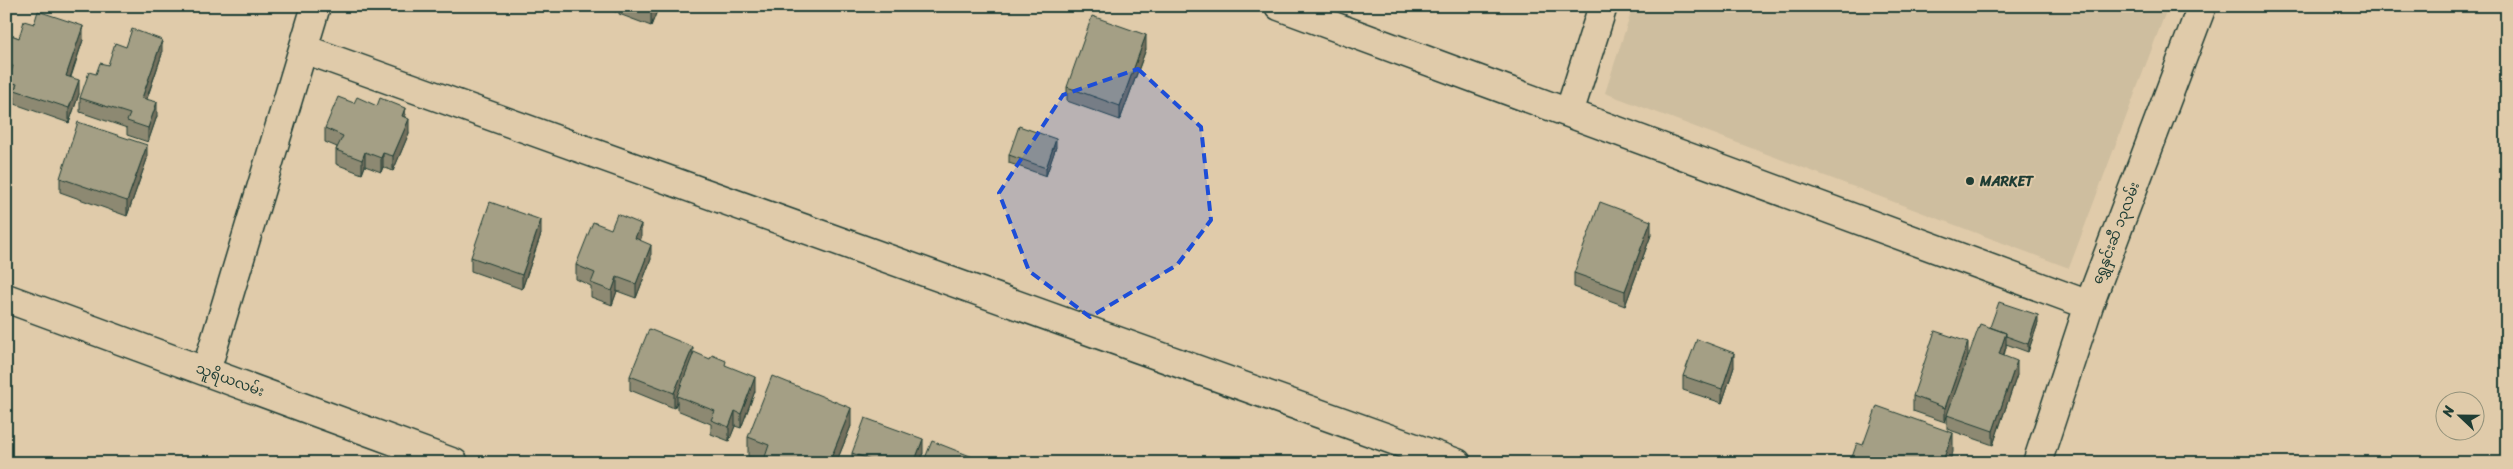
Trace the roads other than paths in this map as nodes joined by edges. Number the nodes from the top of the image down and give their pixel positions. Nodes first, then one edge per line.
1 (316, 6) edge
2 (1279, 6) edge
3 (1603, 6) edge
4 (2202, 6) edge
5 (304, 49) junction
6 (1569, 113) junction
7 (6, 298) edge
8 (2089, 305) junction
9 (206, 371) junction
10 (454, 463) edge
11 (1457, 463) edge
12 (2038, 463) edge

1 - 5 street
2 - 6 street
3 - 6 street
4 - 8 street, ရွှေနှင်းဆီ ၁၃လမ်း
5 - 9 street
5 - 11 street
6 - 8 street
7 - 9 street, သူရိယလမ်း
8 - 12 street, ရွှေနှင်းဆီ ၁၃လမ်း
9 - 10 street, သူရိယလမ်း

